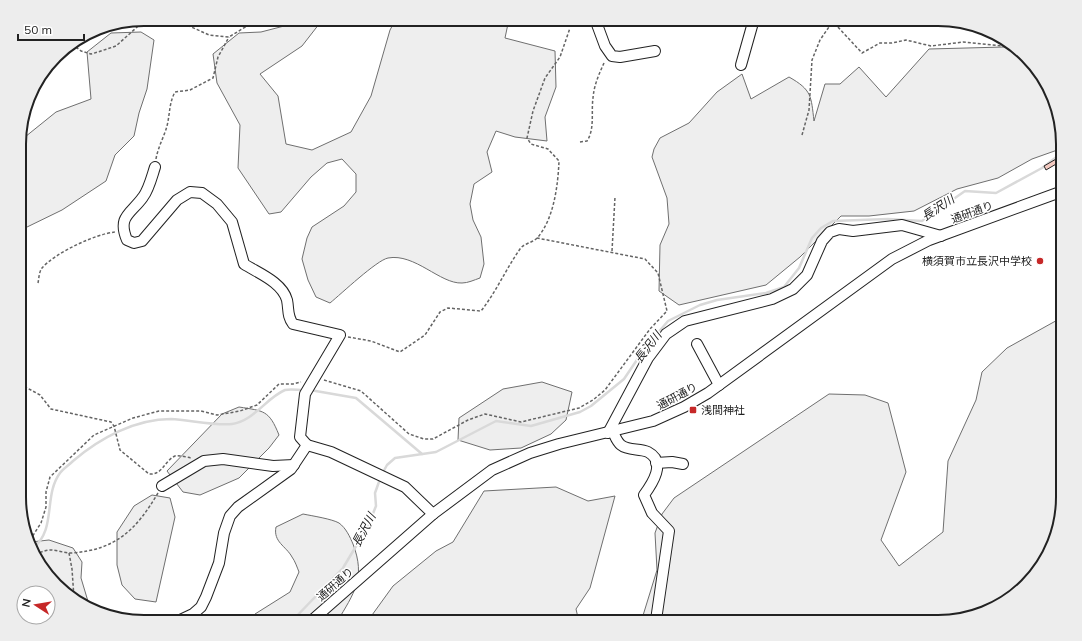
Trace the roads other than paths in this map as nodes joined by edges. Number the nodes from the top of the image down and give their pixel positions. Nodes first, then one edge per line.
1 (598, 26) edge
2 (752, 26) edge
3 (655, 51) dead end
4 (741, 65) dead end
5 (155, 167) road end
6 (1056, 194) edge
7 (941, 236) junction
8 (697, 344) dead end
9 (719, 385) junction
10 (610, 433) junction
11 (308, 446) junction
12 (656, 463) junction
13 (683, 464) dead end
14 (294, 465) junction
15 (162, 486) road end
16 (433, 514) junction
17 (191, 615) edge
18 (318, 615) edge
19 (657, 615) edge

1 - 3 street
2 - 4 street
5 - 11 street
6 - 7 street, 通研通り
7 - 9 street, 通研通り
7 - 10 street
8 - 9 street
9 - 10 street, 通研通り
10 - 12 street
10 - 16 street, 通研通り
11 - 14 street
11 - 16 street
12 - 13 street
12 - 19 street
14 - 15 street
14 - 17 street
16 - 18 street, 通研通り

